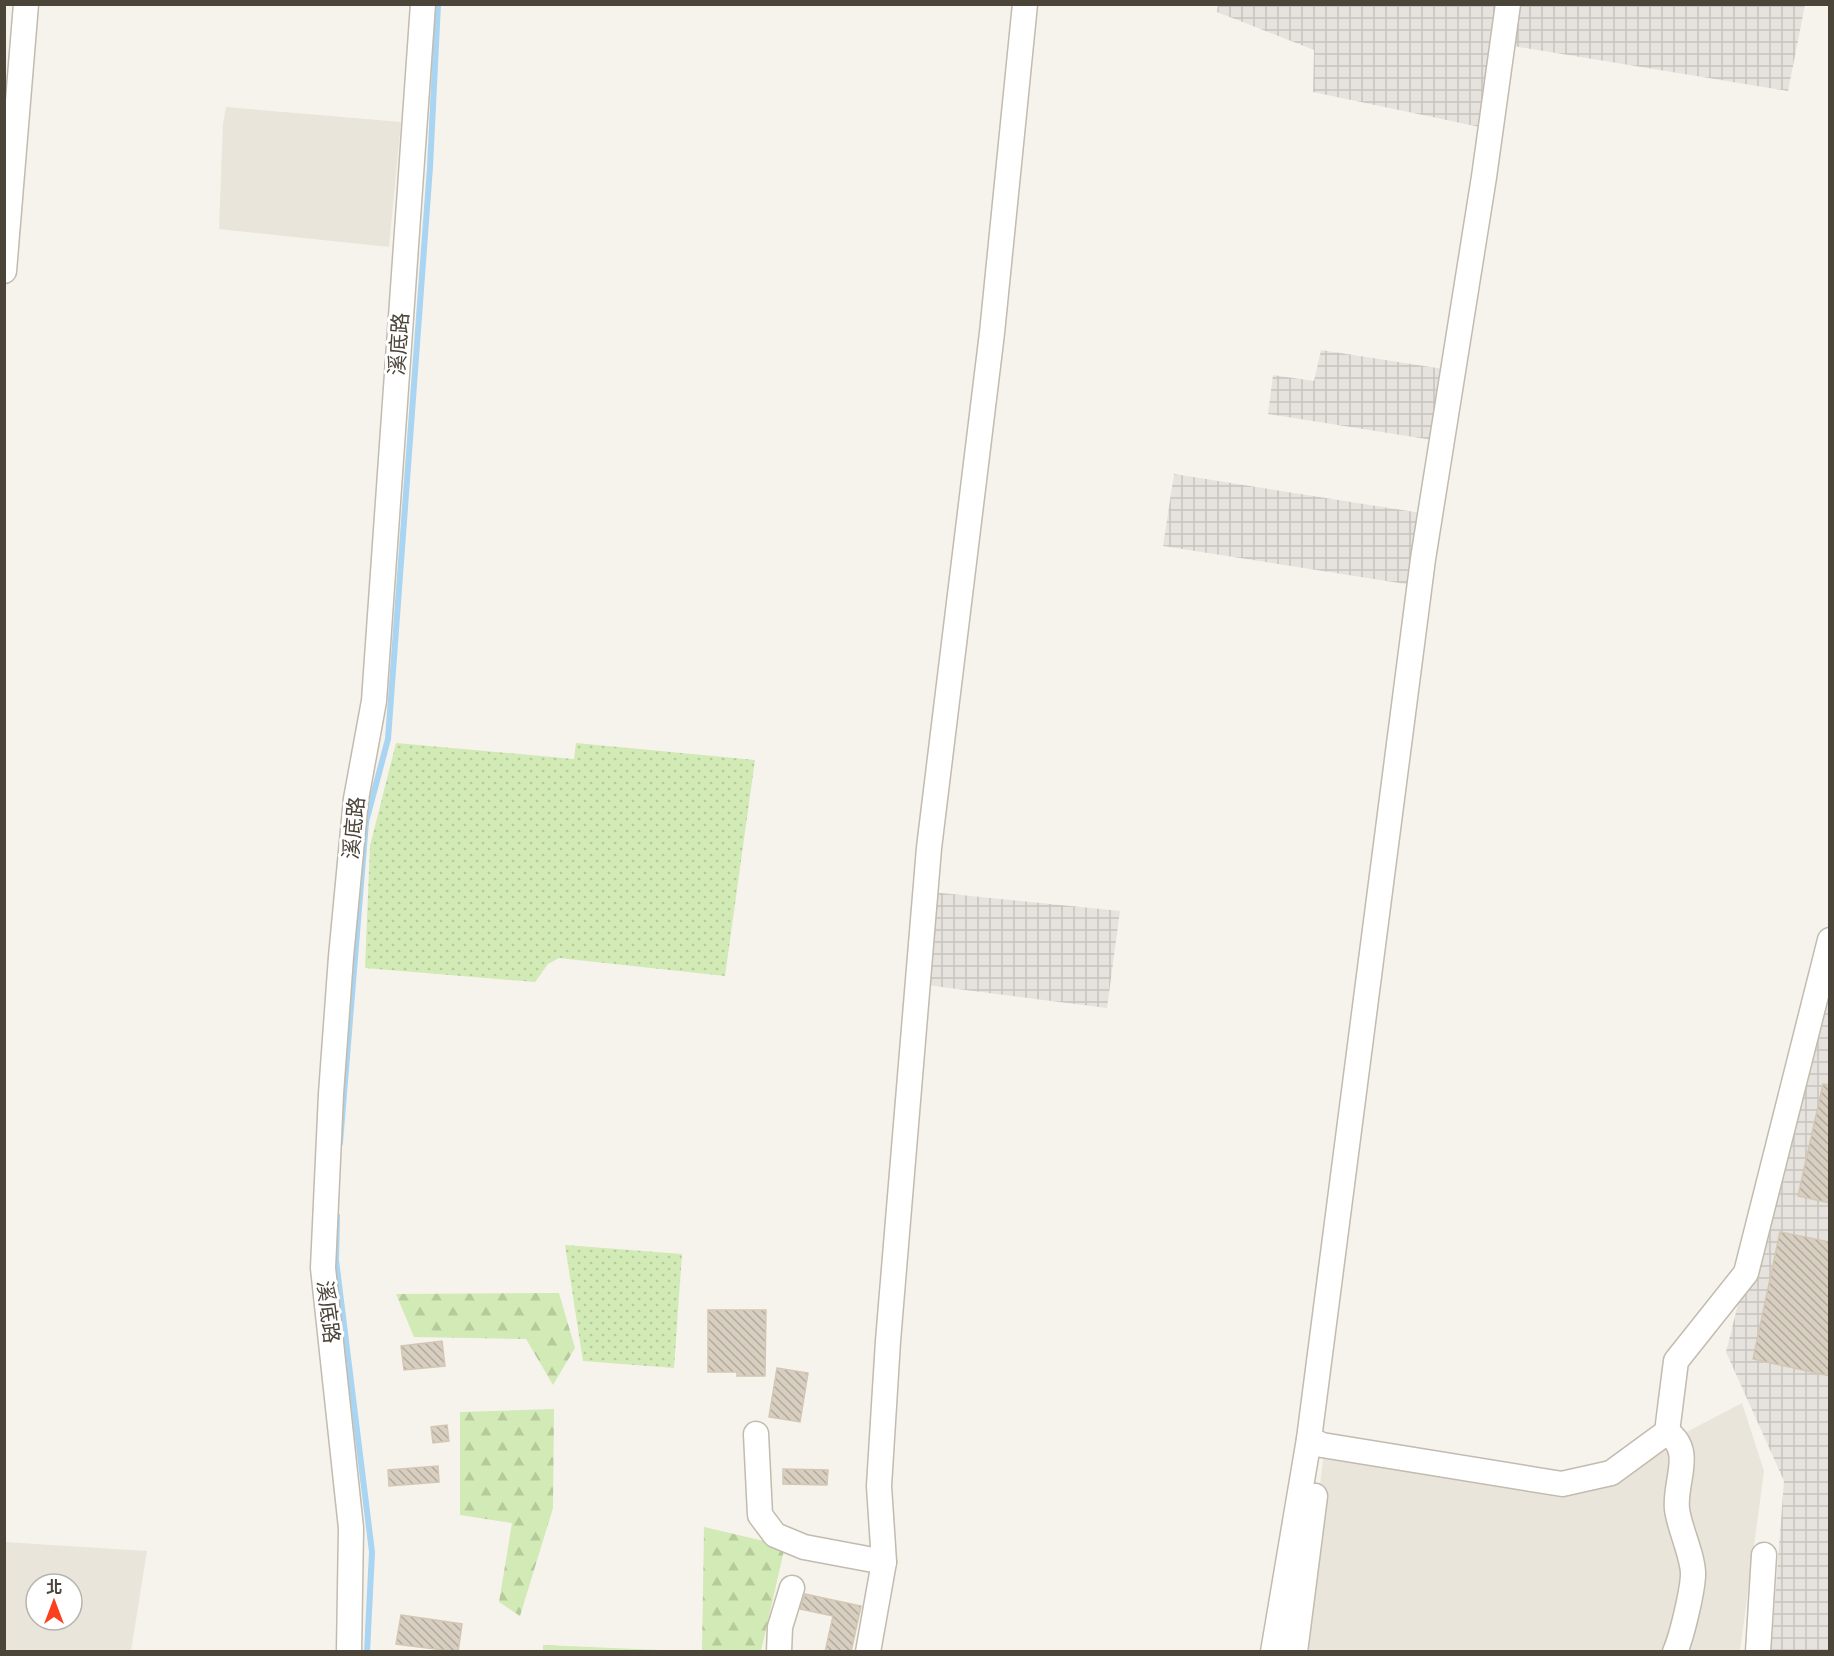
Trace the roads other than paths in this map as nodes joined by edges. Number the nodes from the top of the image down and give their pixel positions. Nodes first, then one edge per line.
1 (26, 4) edge
2 (423, 4) edge
3 (1025, 4) edge
4 (1508, 4) edge
5 (4, 271) edge
6 (1830, 940) edge
7 (1667, 1432) junction
8 (756, 1434) dead end
9 (1315, 1442) junction
10 (1764, 1556) dead end
11 (884, 1562) junction
12 (792, 1588) dead end
13 (349, 1652) edge
14 (779, 1652) edge
15 (868, 1652) edge
16 (1273, 1652) edge
17 (1295, 1652) edge
18 (1675, 1652) edge
19 (1758, 1652) edge

1 - 5 street
2 - 13 street, 溪底路
3 - 11 street
4 - 9 street
6 - 7 street
7 - 9 street
7 - 18 street
8 - 11 street
9 - 16 street
9 - 17 street
10 - 19 street
11 - 15 street
12 - 14 street

